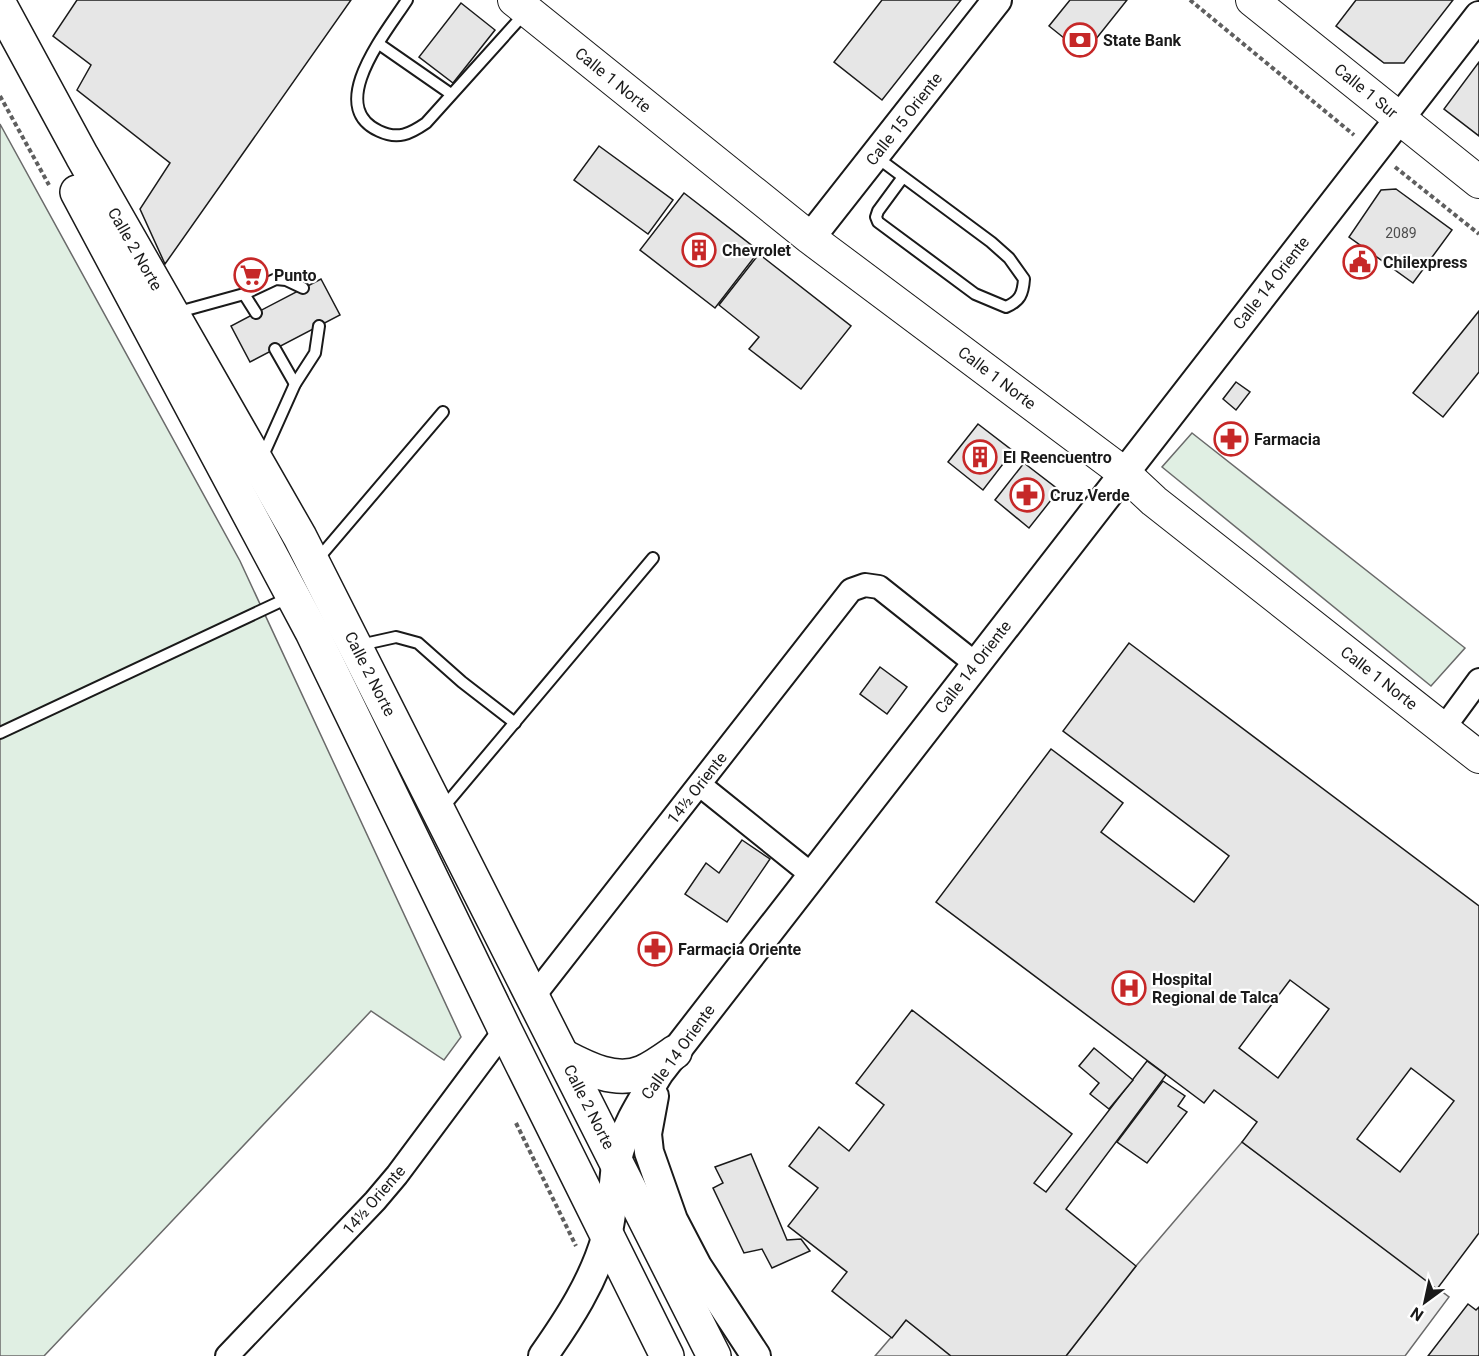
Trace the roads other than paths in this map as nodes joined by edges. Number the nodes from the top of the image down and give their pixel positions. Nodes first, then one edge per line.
1 (407, 0) edge
2 (998, 0) edge
3 (1252, 0) edge
4 (0, 5) edge
5 (520, 5) edge
6 (1479, 16) edge
7 (379, 45) junction
8 (0, 51) edge
9 (451, 94) junction
10 (1400, 118) junction
11 (875, 156) junction
12 (903, 177) junction
13 (1479, 182) edge
14 (810, 238) junction
15 (303, 288) dead end
16 (244, 294) junction
17 (256, 313) dead end
18 (172, 314) junction
19 (318, 327) dead end
20 (275, 349) dead end
21 (295, 384) junction
22 (443, 412) dead end
23 (259, 466) junction
24 (1124, 473) junction
25 (653, 558) dead end
26 (314, 564) junction
27 (293, 596) junction
28 (356, 646) junction
29 (976, 664) junction
30 (1479, 680) edge
31 (515, 723) junction
32 (1443, 729) junction
33 (0, 733) edge
34 (1479, 756) edge
35 (700, 785) junction
36 (440, 812) junction
37 (812, 874) junction
38 (533, 997) junction
39 (505, 1030) junction
40 (563, 1056) junction
41 (667, 1063) junction
42 (616, 1162) junction
43 (607, 1236) junction
44 (227, 1356) edge
45 (543, 1356) edge
46 (667, 1356) edge
47 (714, 1356) edge
48 (756, 1356) edge

1 - 7 lane
2 - 11 street, Calle 15 Oriente
3 - 10 main road, Calle 1 Sur
4 - 18 main road, Calle 2 Norte
5 - 9 lane
5 - 14 main road, Calle 1 Norte
6 - 10 street, Calle 14 Oriente
7 - 9 lane
7 - 9 lane
8 - 27 main road, Calle 2 Norte
10 - 13 main road, Calle 1 Sur
10 - 24 street, Calle 14 Oriente
11 - 12 lane
11 - 14 street, Calle 15 Oriente
12 - 12 lane
14 - 24 main road, Calle 1 Norte
15 - 16 lane
16 - 17 lane
16 - 18 lane
18 - 23 main road, Calle 2 Norte
19 - 21 lane
20 - 21 lane
21 - 23 lane
22 - 26 lane
23 - 26 main road, Calle 2 Norte
24 - 29 street, Calle 14 Oriente
24 - 32 main road, Calle 1 Norte
25 - 31 lane
26 - 28 main road, Calle 2 Norte
27 - 33 lane
27 - 39 main road, Calle 2 Norte
28 - 31 lane
28 - 36 main road, Calle 2 Norte
29 - 35 street, 14½ Oriente
29 - 37 street, Calle 14 Oriente
30 - 32 street
31 - 36 lane
32 - 34 main road, Calle 1 Norte
35 - 37 street
35 - 38 street, 14½ Oriente
36 - 38 main road, Calle 2 Norte
37 - 41 street, Calle 14 Oriente
38 - 40 main road, Calle 2 Norte
39 - 43 main road, Calle 2 Norte
39 - 44 street, 14½ Oriente
40 - 41 main road
40 - 42 main road, Calle 2 Norte
41 - 42 street, Calle 14 Oriente
41 - 48 street
42 - 43 street, Calle 14 Oriente
42 - 47 main road, Calle 2 Norte
43 - 45 street, Calle 14 Oriente
43 - 46 main road, Calle 2 Norte

